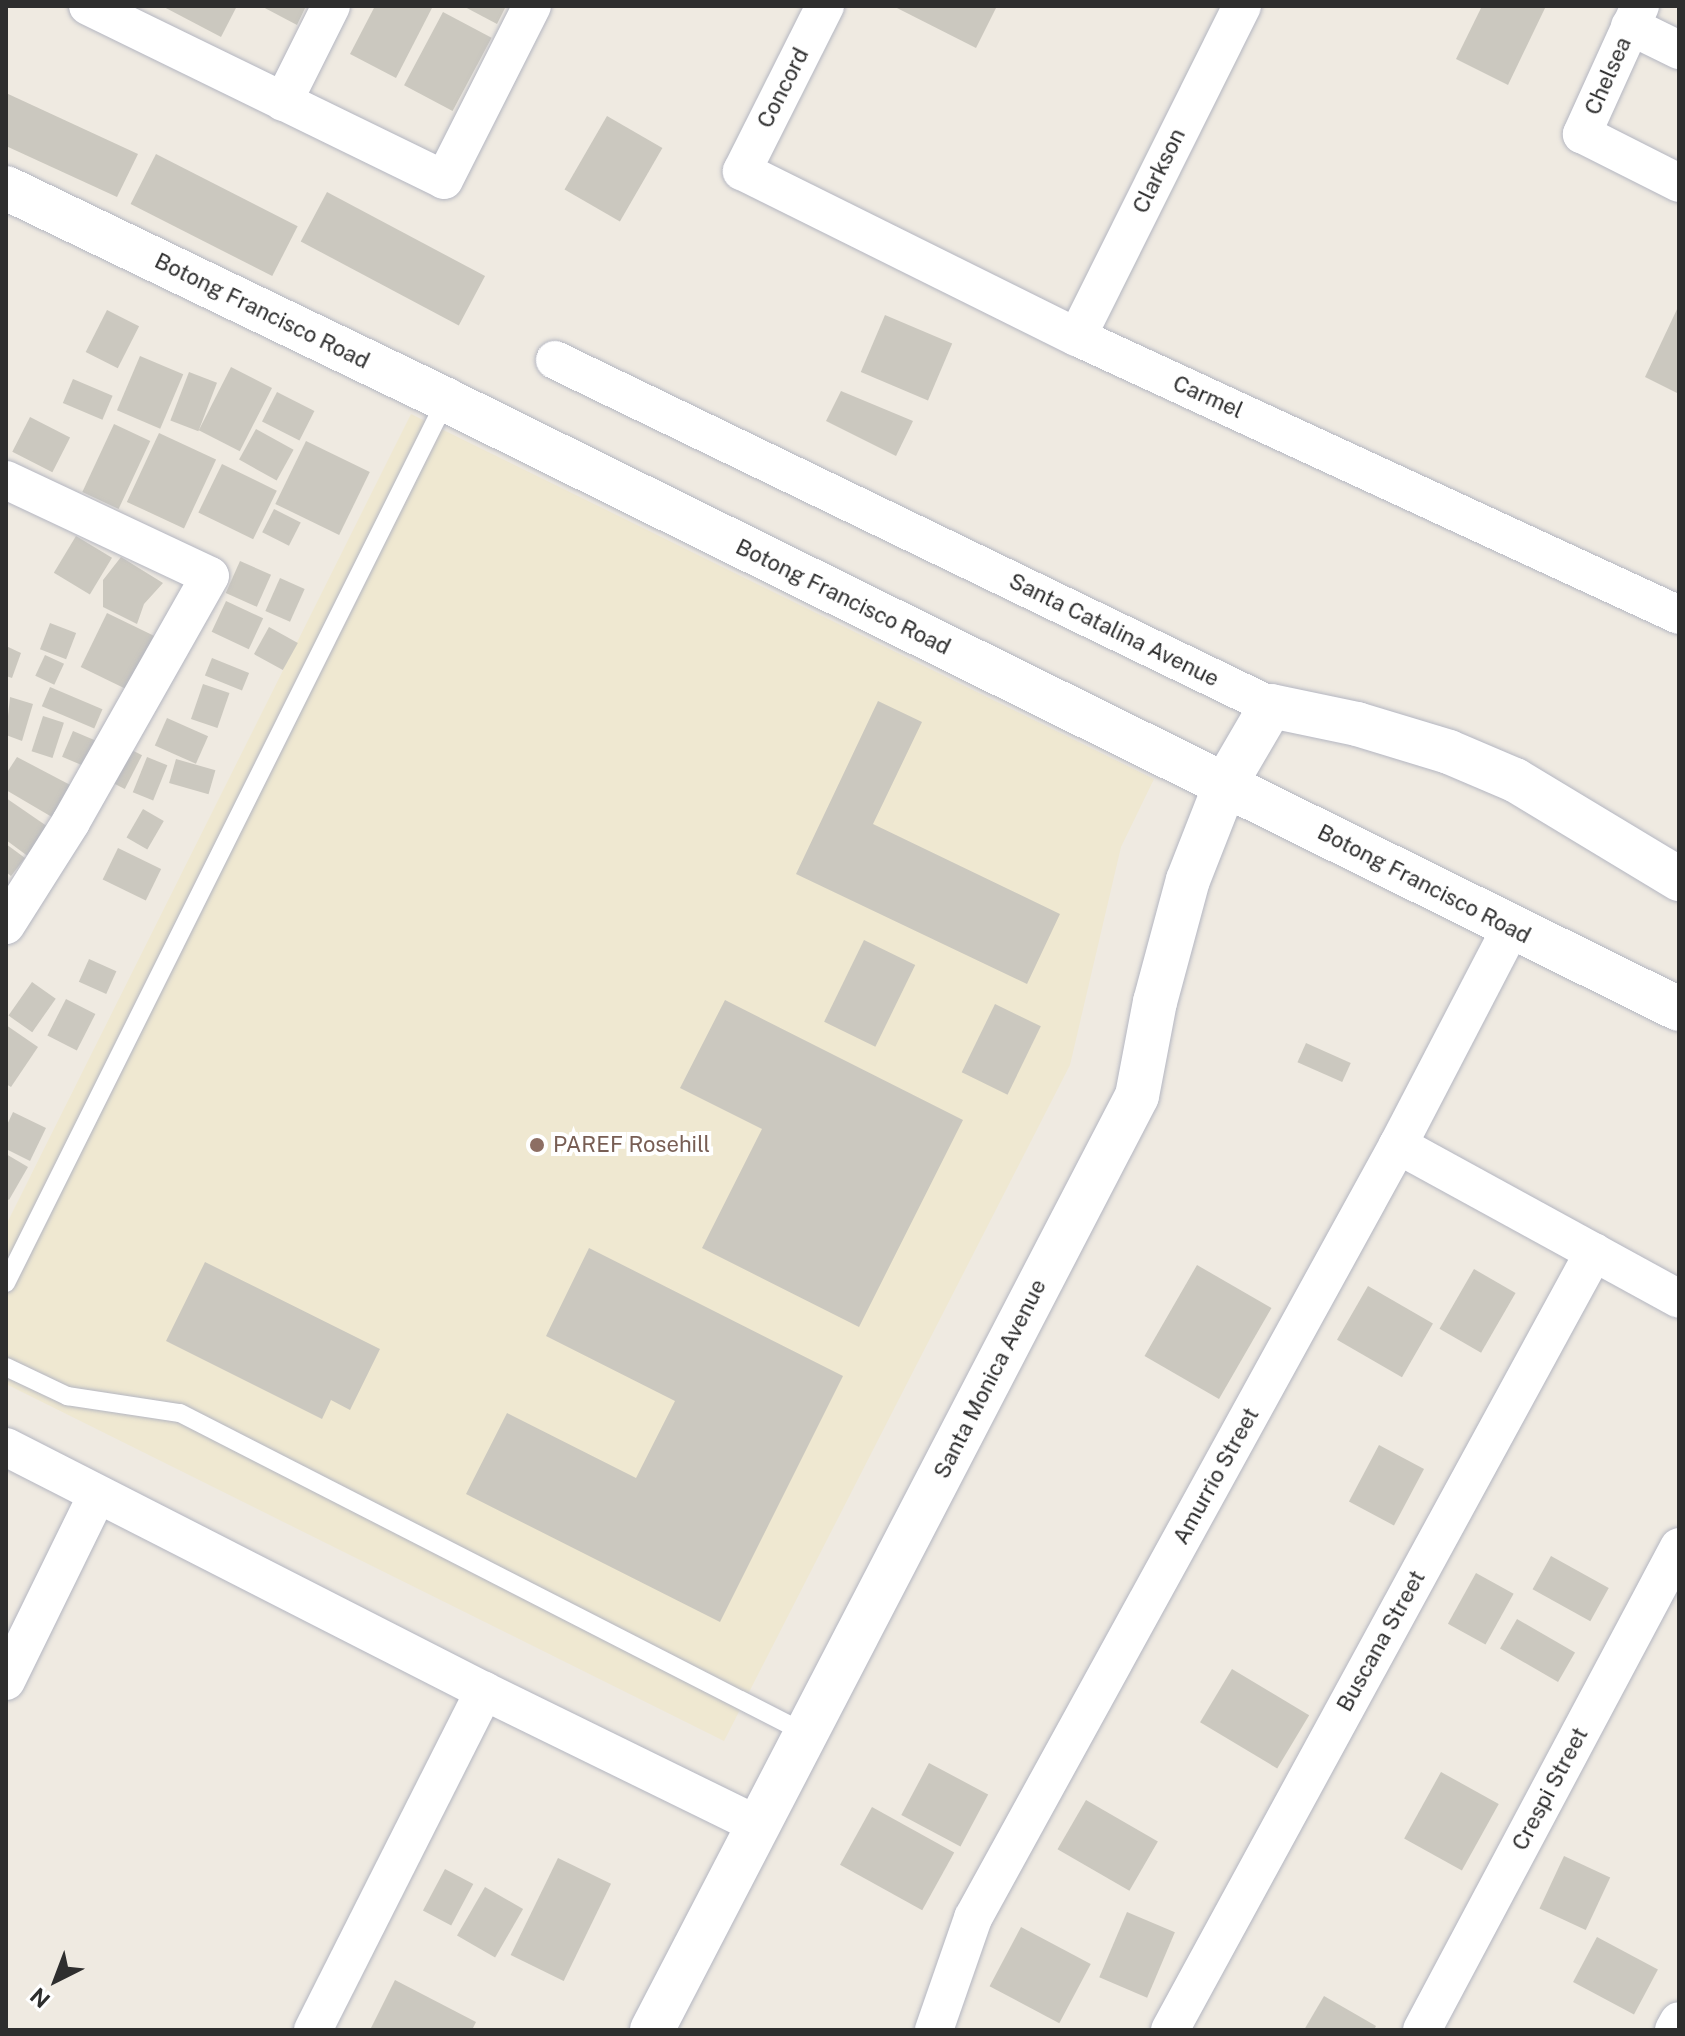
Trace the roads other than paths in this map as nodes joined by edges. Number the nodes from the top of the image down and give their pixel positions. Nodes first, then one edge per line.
1 (88, 6) edge
2 (331, 6) edge
3 (532, 6) edge
4 (825, 6) edge
5 (1242, 6) edge
6 (126, 14) edge
7 (1635, 16) edge
8 (1679, 50) edge
9 (283, 102) junction
10 (742, 171) joint
11 (1679, 183) edge
12 (6, 188) edge
13 (1077, 337) junction
14 (555, 360) dead end
15 (446, 400) junction
16 (6, 480) edge
17 (1679, 615) edge
18 (1271, 706) junction
19 (1226, 783) junction
20 (1679, 879) edge
21 (6, 925) edge
22 (1511, 928) junction
23 (1679, 1009) edge
24 (1398, 1145) junction
25 (1594, 1252) junction
26 (6, 1283) edge
27 (1679, 1299) edge
28 (6, 1367) edge
29 (6, 1447) edge
30 (97, 1495) junction
31 (1679, 1547) edge
32 (6, 1681) edge
33 (484, 1691) junction
34 (807, 1734) junction
35 (758, 1825) junction
36 (1679, 2021) edge
37 (313, 2030) edge
38 (652, 2030) edge
39 (934, 2030) edge
40 (1170, 2030) edge
41 (1422, 2030) edge
42 (1674, 2030) edge

1 - 6 street
2 - 9 street
3 - 9 street
4 - 10 street, Concord
5 - 13 street, Clarkson
6 - 9 street
7 - 8 street
7 - 11 street, Chelsea
10 - 13 street, Carmel
12 - 15 street, Botong Francisco Road
13 - 17 street, Carmel
14 - 18 street, Santa Catalina Avenue
15 - 19 street, Botong Francisco Road
15 - 26 lane
16 - 21 street
18 - 19 street, Santa Monica Avenue
18 - 20 street, Santa Catalina Avenue
19 - 22 street, Botong Francisco Road
19 - 34 street, Santa Monica Avenue
22 - 23 street, Botong Francisco Road
22 - 24 street, Amurrio Street
24 - 25 street
24 - 39 street, Amurrio Street
25 - 27 street
25 - 40 street, Buscana Street
28 - 34 lane
29 - 30 street
30 - 32 street
30 - 33 street
31 - 41 street, Crespi Street
33 - 35 street
33 - 37 street
34 - 35 street, Santa Monica Avenue
35 - 38 street, Santa Monica Avenue
36 - 42 street

